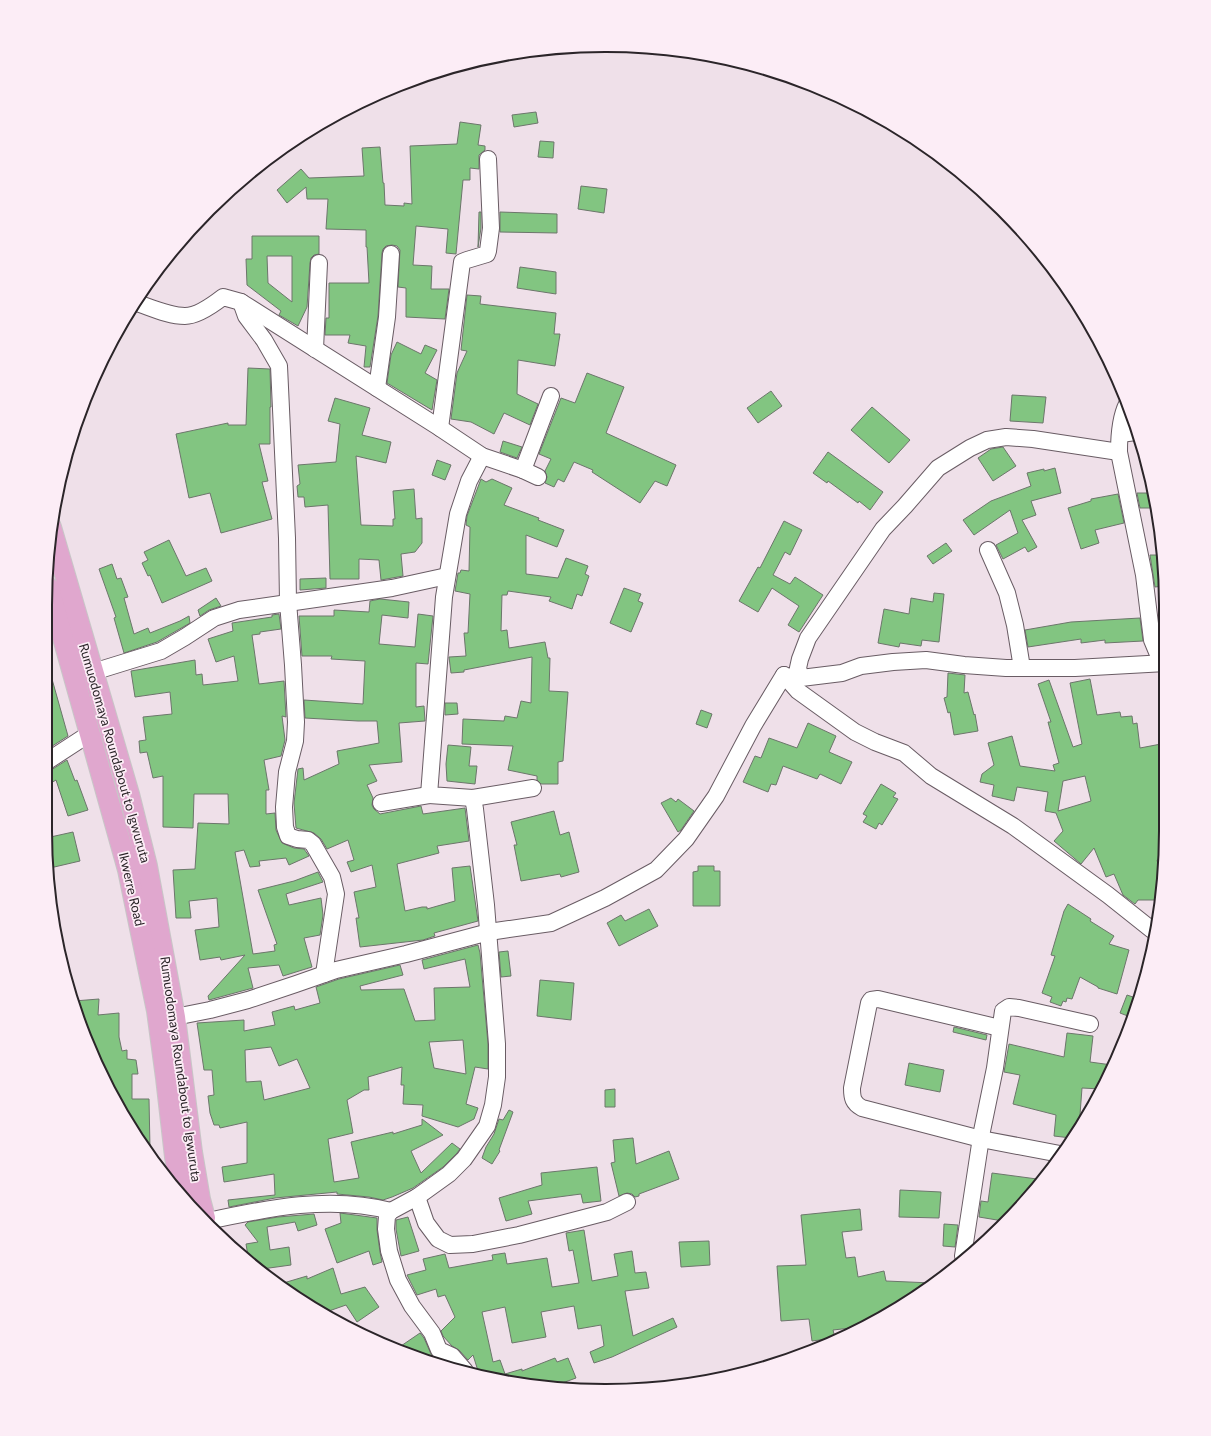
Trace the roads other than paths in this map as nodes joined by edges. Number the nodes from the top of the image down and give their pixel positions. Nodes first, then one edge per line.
1 (488, 159) dead end
2 (391, 254) dead end
3 (319, 263) dead end
4 (241, 302) junction
5 (142, 304) edge
6 (315, 349) junction
7 (378, 388) junction
8 (551, 396) dead end
9 (1124, 413) edge
10 (440, 428) junction
11 (1131, 433) edge
12 (1120, 434) junction
13 (1119, 452) junction
14 (482, 456) junction
15 (523, 470) junction
16 (538, 477) dead end
17 (988, 550) dead end
18 (53, 569) edge
19 (447, 576) junction
20 (54, 589) edge
21 (288, 602) junction
22 (1159, 654) edge
23 (1159, 663) edge
24 (1022, 668) junction
25 (93, 672) junction
26 (784, 675) junction
27 (801, 678) junction
28 (90, 734) junction
29 (52, 758) edge
30 (533, 788) dead end
31 (429, 795) junction
32 (473, 798) junction
33 (381, 803) dead end
34 (1150, 928) edge
35 (489, 932) junction
36 (324, 974) junction
37 (175, 1017) junction
38 (1090, 1024) dead end
39 (1000, 1028) junction
40 (981, 1139) junction
41 (1055, 1153) edge
42 (180, 1184) edge
43 (417, 1197) junction
44 (627, 1202) dead end
45 (203, 1210) edge
46 (391, 1211) junction
47 (212, 1220) edge
48 (964, 1252) edge
49 (459, 1364) edge

1 - 10 street
2 - 7 street
3 - 6 street
4 - 5 street
4 - 6 street
4 - 21 street
6 - 7 street
7 - 10 street
8 - 15 street
9 - 12 street
10 - 14 street
11 - 12 street
12 - 13 street
13 - 22 street
13 - 27 street
14 - 15 street
14 - 19 street
15 - 16 street
17 - 24 street
18 - 20 main road, Rumuodomaya Roundabout to Igwuruta
19 - 21 street
19 - 31 street
20 - 25 main road, Rumuodomaya Roundabout to Igwuruta
20 - 28 main road, Ikwerre Road
21 - 25 street
21 - 36 street
23 - 24 street
24 - 27 street
25 - 37 main road, Rumuodomaya Roundabout to Igwuruta
26 - 27 street
26 - 34 street
26 - 35 street
28 - 29 street
28 - 42 main road, Ikwerre Road
30 - 32 street
31 - 32 street
31 - 33 street
32 - 35 street
35 - 36 street
35 - 43 street
36 - 37 street
37 - 45 main road, Rumuodomaya Roundabout to Igwuruta
38 - 39 street
39 - 40 street
39 - 40 street
40 - 41 street
40 - 48 street
43 - 44 street
43 - 46 street
46 - 47 street
46 - 49 street

